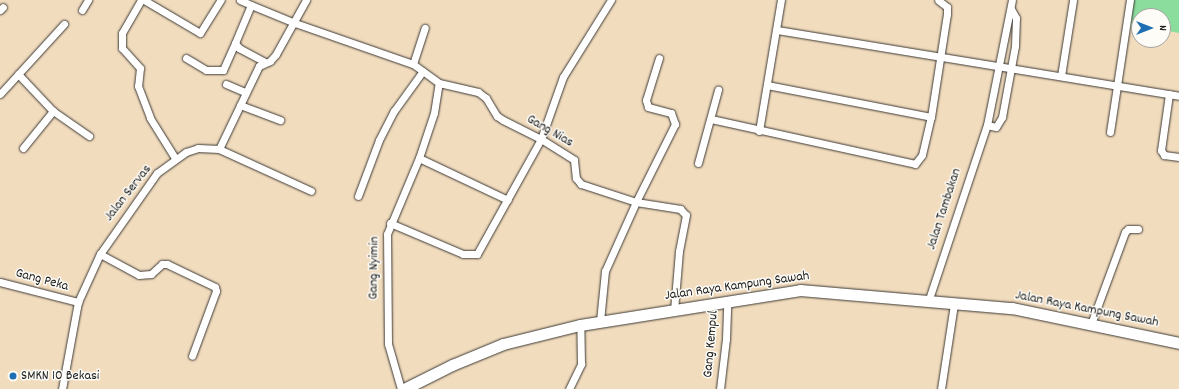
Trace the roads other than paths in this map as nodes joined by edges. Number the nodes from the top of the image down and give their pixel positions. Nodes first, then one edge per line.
1 (88, 0) edge
2 (142, 0) edge
3 (221, 0) edge
4 (240, 0) edge
5 (306, 0) edge
6 (610, 0) edge
7 (781, 0) edge
8 (938, 0) edge
9 (1012, 0) edge
10 (1073, 0) edge
11 (1130, 0) edge
12 (250, 4) junction
13 (1011, 9) junction
14 (82, 10) dead end
15 (295, 23) junction
16 (64, 24) dead end
17 (424, 28) dead end
18 (777, 30) junction
19 (235, 43) junction
20 (939, 56) junction
21 (186, 58) dead end
22 (659, 58) dead end
23 (265, 62) junction
24 (413, 64) junction
25 (999, 66) junction
26 (1011, 68) junction
27 (423, 71) junction
28 (18, 74) junction
29 (1061, 76) junction
30 (439, 83) junction
31 (226, 84) dead end
32 (767, 85) junction
33 (1116, 86) junction
34 (718, 90) dead end
35 (246, 92) junction
36 (0, 94) edge
37 (1169, 94) junction
38 (1179, 96) edge
39 (240, 105) junction
40 (53, 111) junction
41 (930, 117) junction
42 (711, 119) junction
43 (280, 120) dead end
44 (987, 125) junction
45 (759, 131) junction
46 (1110, 132) dead end
47 (89, 136) dead end
48 (541, 138) junction
49 (23, 148) dead end
50 (219, 149) junction
51 (1179, 157) edge
52 (175, 158) junction
53 (419, 158) junction
54 (698, 163) dead end
55 (311, 191) dead end
56 (358, 196) dead end
57 (508, 200) junction
58 (636, 202) junction
59 (390, 223) junction
60 (1138, 229) dead end
61 (100, 254) junction
62 (0, 282) edge
63 (78, 302) junction
64 (727, 302) junction
65 (928, 302) junction
66 (954, 304) junction
67 (674, 310) junction
68 (600, 321) junction
69 (1091, 324) junction
70 (580, 325) junction
71 (1179, 343) edge
72 (192, 356) dead end
73 (62, 389) edge
74 (401, 389) edge
75 (404, 389) edge
76 (569, 389) edge
77 (720, 389) edge
78 (941, 389) edge

1 - 14 street
2 - 3 street
2 - 52 street
4 - 12 street
5 - 15 street
6 - 48 street
7 - 18 street
8 - 20 street
9 - 13 street, Jalan Tambakan
10 - 29 street
11 - 33 street
12 - 15 street
12 - 19 street
13 - 25 street, Jalan Tambakan
13 - 26 street, Jalan Tambakan
15 - 23 street
15 - 24 street
16 - 28 street
17 - 24 street
18 - 20 street
18 - 32 street
19 - 21 street
19 - 23 street
20 - 25 street
20 - 41 street
22 - 58 street
23 - 35 street
24 - 27 street
25 - 26 street
25 - 44 street, Jalan Tambakan
26 - 29 street
26 - 44 street, Jalan Tambakan
27 - 30 street
27 - 56 street
28 - 36 street
28 - 40 street
29 - 33 street
30 - 48 street, Gang Nias
30 - 53 street, Gang Nyimin
31 - 35 street
32 - 41 street
32 - 45 street
33 - 37 street
33 - 46 street
34 - 42 street
35 - 39 street
37 - 38 street
37 - 51 street
39 - 43 street
39 - 50 street
40 - 47 street
40 - 49 street
41 - 45 street
42 - 45 street
42 - 54 street
44 - 65 street, Jalan Tambakan
48 - 57 street
48 - 58 street, Gang Nias
50 - 52 street, Jalan Servas
50 - 55 street
52 - 61 street, Jalan Servas
53 - 57 street
53 - 59 street, Gang Nyimin
57 - 59 street
58 - 67 street, Gang Nias
58 - 68 street
59 - 74 street, Gang Nyimin
60 - 69 street
61 - 63 street, Jalan Servas
61 - 72 street
62 - 63 street, Gang Peka
63 - 73 street, Jalan Servas
64 - 65 street, Jalan Raya Kampung Sawah
64 - 67 street, Jalan Raya Kampung Sawah
64 - 77 street, Gang Kempul
65 - 66 street, Jalan Raya Kampung Sawah
66 - 69 street, Jalan Raya Kampung Sawah
66 - 78 street
67 - 68 street, Jalan Raya Kampung Sawah
68 - 70 street, Jalan Raya Kampung Sawah
69 - 71 street, Jalan Raya Kampung Sawah
70 - 75 street, Jalan Raya Kampung Sawah
70 - 76 street

